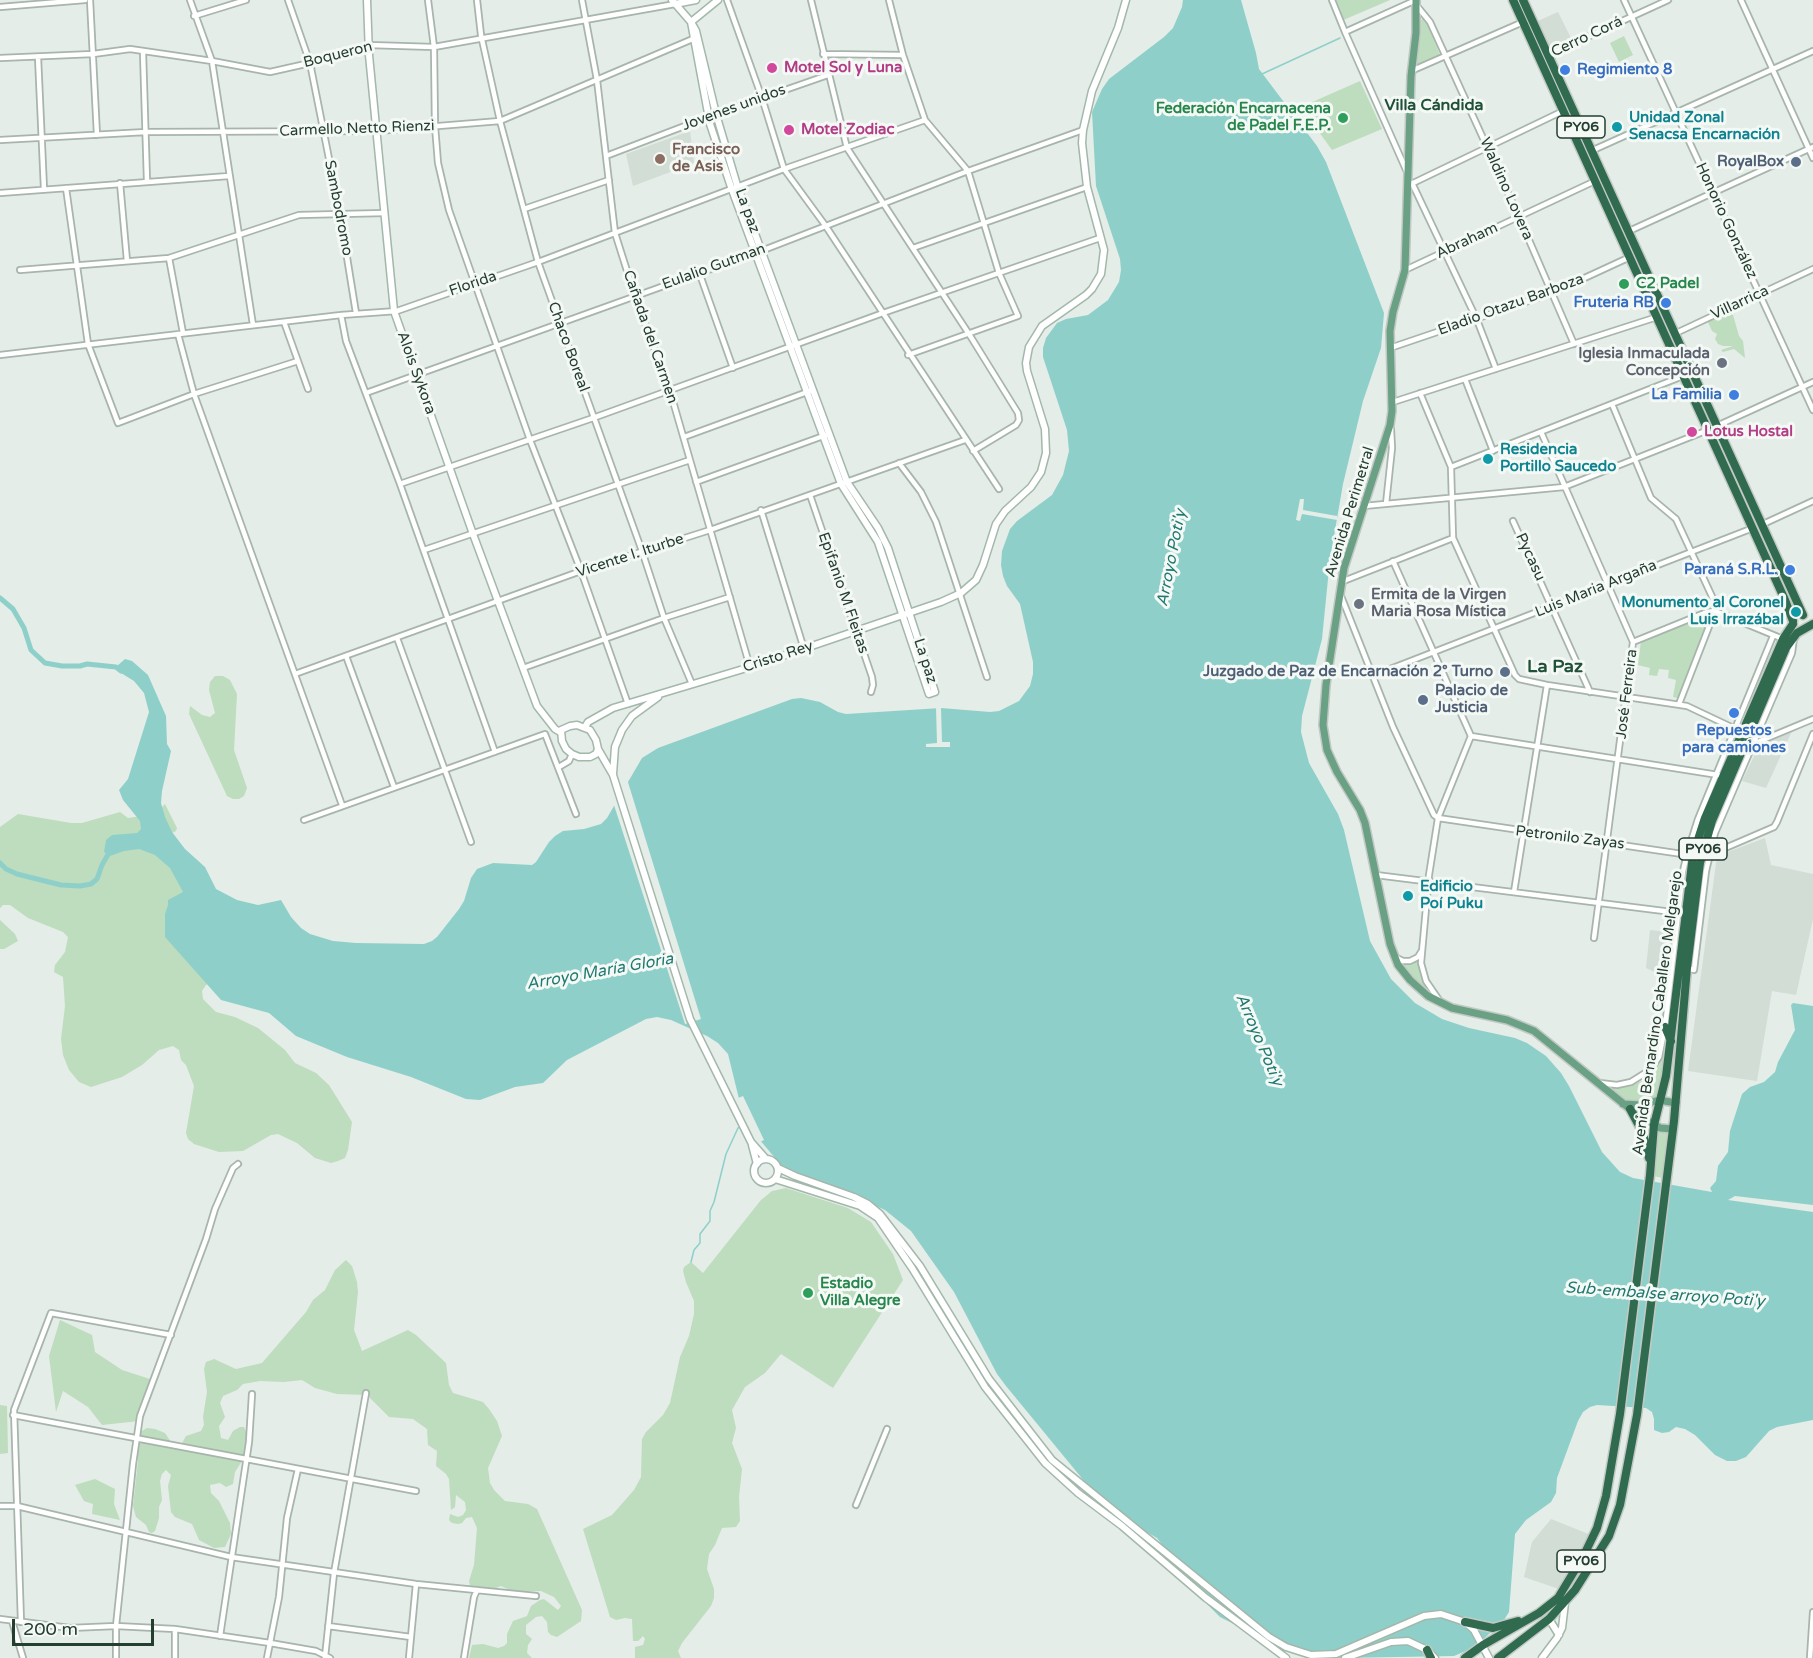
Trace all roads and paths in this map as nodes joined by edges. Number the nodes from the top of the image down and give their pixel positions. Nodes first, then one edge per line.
1 (87, 0) edge
2 (190, 0) edge
3 (246, 0) edge
4 (288, 0) edge
5 (367, 0) edge
6 (428, 0) edge
7 (477, 0) edge
8 (582, 0) edge
9 (696, 0) edge
10 (718, 0) edge
11 (727, 0) edge
12 (811, 0) edge
13 (889, 0) edge
14 (1126, 0) edge
15 (1332, 0) edge
16 (1513, 0) edge
17 (1523, 0) edge
18 (1624, 0) edge
19 (1668, 0) edge
20 (1741, 0) edge
21 (62, 1) edge
22 (674, 2) edge
23 (1416, 2) edge
24 (0, 7) edge
25 (194, 16) junction
26 (1632, 16) junction
27 (585, 20) junction
28 (691, 22) junction
29 (1523, 22) junction
30 (1345, 32) junction
31 (482, 38) junction
32 (696, 38) junction
33 (369, 45) junction
34 (434, 47) junction
35 (1813, 51) edge
36 (143, 52) junction
37 (93, 54) junction
38 (823, 54) junction
39 (903, 55) junction
40 (1548, 55) junction
41 (1446, 56) junction
42 (38, 57) junction
43 (0, 58) edge
44 (1539, 59) junction
45 (212, 61) junction
46 (310, 63) junction
47 (1772, 69) junction
48 (1411, 71) junction
49 (828, 75) junction
50 (597, 80) junction
51 (762, 98) junction
52 (1563, 111) junction
53 (1676, 113) junction
54 (712, 115) junction
55 (925, 120) junction
56 (500, 121) junction
57 (435, 126) junction
58 (1083, 130) junction
59 (377, 131) junction
60 (146, 132) junction
61 (222, 133) junction
62 (323, 133) junction
63 (97, 135) junction
64 (41, 138) junction
65 (0, 140) edge
66 (1487, 147) junction
67 (847, 148) junction
68 (1811, 148) edge
69 (1587, 153) junction
70 (606, 156) junction
71 (1813, 158) edge
72 (784, 169) junction
73 (969, 171) junction
74 (229, 176) junction
75 (609, 180) junction
76 (1595, 181) junction
77 (147, 182) junction
78 (1410, 182) junction
79 (120, 183) junction
80 (1086, 187) junction
81 (66, 188) junction
82 (44, 189) junction
83 (735, 189) junction
84 (1713, 192) junction
85 (0, 193) edge
86 (884, 203) junction
87 (524, 209) junction
88 (384, 213) junction
89 (340, 214) junction
90 (1519, 217) junction
91 (984, 222) junction
92 (825, 225) junction
93 (615, 233) junction
94 (1624, 233) junction
95 (238, 236) junction
96 (1100, 238) junction
97 (913, 248) junction
98 (758, 252) junction
99 (1445, 252) junction
100 (1630, 257) junction
101 (169, 258) junction
102 (127, 261) junction
103 (538, 262) junction
104 (76, 266) junction
105 (1813, 269) edge
106 (20, 270) dead end
107 (1405, 270) junction
108 (699, 272) junction
109 (999, 273) junction
110 (474, 284) junction
111 (942, 293) junction
112 (1552, 293) junction
113 (1760, 294) junction
114 (635, 296) junction
115 (394, 311) junction
116 (356, 314) junction
117 (883, 314) junction
118 (341, 315) junction
119 (1657, 317) junction
120 (1477, 320) junction
121 (284, 322) junction
122 (560, 323) junction
123 (253, 325) junction
124 (181, 334) junction
125 (969, 334) junction
126 (1670, 336) junction
127 (88, 344) junction
128 (1574, 344) junction
129 (496, 345) junction
130 (793, 346) junction
131 (1390, 348) junction
132 (908, 355) junction
133 (0, 356) edge
134 (298, 361) junction
135 (734, 368) junction
136 (1496, 369) junction
137 (417, 375) junction
138 (1683, 376) junction
139 (1465, 379) junction
140 (1813, 381) edge
141 (1802, 387) junction
142 (308, 389) dead end
143 (670, 391) junction
144 (809, 391) junction
145 (366, 393) junction
146 (1420, 393) junction
147 (194, 394) junction
148 (1393, 402) junction
149 (1612, 404) junction
150 (1813, 410) edge
151 (593, 418) junction
152 (1390, 425) junction
153 (1717, 426) junction
154 (1708, 430) junction
155 (1541, 432) junction
156 (826, 435) junction
157 (684, 437) junction
158 (530, 440) junction
159 (965, 440) junction
160 (973, 451) junction
161 (1493, 451) junction
162 (690, 460) junction
163 (1635, 460) junction
164 (899, 463) junction
165 (450, 467) junction
166 (1451, 467) junction
167 (696, 482) junction
168 (844, 483) junction
169 (400, 484) junction
170 (618, 484) junction
171 (1564, 488) junction
172 (999, 489) dead end
173 (810, 495) junction
174 (1452, 498) junction
175 (1813, 501) edge
176 (1386, 504) junction
177 (555, 506) junction
178 (1364, 506) junction
179 (761, 510) junction
180 (1513, 521) dead end
181 (1757, 527) junction
182 (710, 530) junction
183 (473, 534) junction
184 (1453, 538) junction
185 (424, 550) junction
186 (642, 551) junction
187 (1692, 552) junction
188 (1393, 561) junction
189 (581, 571) junction
190 (1341, 582) junction
191 (1608, 585) junction
192 (961, 593) junction
193 (1340, 593) junction
194 (730, 597) junction
195 (499, 602) junction
196 (1787, 605) junction
197 (1553, 607) junction
198 (1715, 611) junction
199 (906, 614) junction
200 (1807, 614) edge
201 (664, 618) junction
202 (449, 620) junction
203 (1793, 622) junction
204 (1807, 627) edge
205 (1495, 629) junction
206 (856, 631) junction
207 (1773, 636) junction
208 (397, 638) junction
209 (604, 639) junction
210 (1783, 639) junction
211 (1633, 642) junction
212 (804, 649) junction
213 (1434, 653) junction
214 (346, 656) junction
215 (750, 667) junction
216 (523, 668) junction
217 (295, 674) junction
218 (1372, 676) junction
219 (987, 677) dead end
220 (692, 684) junction
221 (1546, 685) junction
222 (665, 692) junction
223 (871, 692) dead end
224 (1590, 692) junction
225 (1627, 697) junction
226 (628, 704) junction
227 (1679, 704) junction
228 (595, 719) junction
229 (1813, 719) edge
230 (585, 727) junction
231 (561, 730) junction
232 (1739, 730) junction
233 (592, 733) junction
234 (1813, 734) edge
235 (1472, 736) junction
236 (1749, 745) junction
237 (1537, 746) junction
238 (598, 749) junction
239 (495, 752) junction
240 (572, 754) junction
241 (590, 757) junction
242 (1618, 759) junction
243 (605, 763) junction
244 (559, 767) junction
245 (444, 770) junction
246 (613, 775) junction
247 (1727, 777) junction
248 (394, 787) junction
249 (342, 804) junction
250 (576, 814) dead end
251 (1438, 818) junction
252 (304, 820) dead end
253 (1523, 832) junction
254 (471, 842) dead end
255 (1607, 842) junction
256 (1698, 855) junction
257 (1376, 875) junction
258 (1429, 881) junction
259 (1514, 892) junction
260 (1599, 902) junction
261 (1682, 914) junction
262 (1594, 938) dead end
263 (1421, 949) junction
264 (1395, 957) junction
265 (1445, 1005) junction
266 (1665, 1028) junction
267 (1671, 1041) junction
268 (1598, 1083) junction
269 (1659, 1100) junction
270 (1676, 1103) junction
271 (1626, 1107) junction
272 (1654, 1125) junction
273 (1673, 1129) junction
274 (751, 1142) junction
275 (766, 1159) junction
276 (238, 1164) dead end
277 (757, 1164) junction
278 (1651, 1165) junction
279 (778, 1168) junction
280 (775, 1179) junction
281 (171, 1335) junction
282 (366, 1393) dead end
283 (252, 1394) dead end
284 (13, 1415) junction
285 (887, 1429) dead end
286 (136, 1438) junction
287 (246, 1459) junction
288 (298, 1469) junction
289 (350, 1478) junction
290 (416, 1491) dead end
291 (856, 1505) dead end
292 (0, 1506) edge
293 (17, 1506) junction
294 (126, 1531) junction
295 (231, 1557) junction
296 (282, 1565) junction
297 (334, 1573) junction
298 (416, 1584) junction
299 (477, 1590) junction
300 (536, 1596) dead end
301 (1562, 1600) junction
302 (1813, 1612) edge
303 (1533, 1617) junction
304 (0, 1619) edge
305 (1549, 1619) junction
306 (12, 1621) junction
307 (21, 1622) junction
308 (1465, 1622) junction
309 (116, 1626) junction
310 (328, 1626) junction
311 (175, 1629) junction
312 (1559, 1635) junction
313 (220, 1636) junction
314 (411, 1637) junction
315 (270, 1643) junction
316 (1483, 1645) junction
317 (1431, 1655) edge
318 (325, 1656) edge
319 (23, 1658) edge
320 (116, 1658) edge
321 (175, 1658) edge
322 (267, 1658) edge
323 (330, 1658) edge
324 (409, 1658) edge
325 (464, 1658) edge
326 (1285, 1658) edge
327 (1346, 1658) edge
328 (1465, 1658) edge
329 (1489, 1658) edge
330 (1498, 1658) edge
331 (1542, 1658) edge
332 (1810, 1658) edge

1 - 21 street
1 - 37 street
2 - 25 street
3 - 25 street
4 - 46 street, Sambodromo
5 - 33 street, Alois Sykora
6 - 34 street
7 - 31 street, Chaco Boreal
8 - 27 street, Cañada del Carmen
9 - 22 street
10 - 28 street
11 - 51 street
12 - 38 street
13 - 39 street
14 - 58 street
15 - 30 street
16 - 29 highway, PY06
17 - 40 highway, PY06
18 - 26 street, Honorio González
19 - 26 street, Cerro Corá
20 - 47 street
21 - 24 street
22 - 27 street, Boqueron
22 - 28 street, La paz
23 - 30 street
23 - 41 street, Waldino Lovera
23 - 48 main road, Avenida Perimetral
25 - 45 street
26 - 40 street, Cerro Corá
26 - 53 street, Honorio González
27 - 31 street, Boqueron
27 - 50 street, Cañada del Carmen
28 - 32 street, La paz
29 - 41 street
29 - 44 highway, PY06
30 - 78 street
31 - 34 street, Boqueron
31 - 56 street, Chaco Boreal
32 - 50 street, Carmello Netto Rienzi
32 - 54 street, La paz
33 - 34 street, Boqueron
33 - 46 street, Boqueron
33 - 59 street, Alois Sykora
34 - 57 street
35 - 47 street
36 - 37 street, Boqueron
36 - 45 street, Boqueron
36 - 60 street
37 - 42 street, Boqueron
37 - 63 street
38 - 39 street
38 - 49 street
39 - 55 street
40 - 44 street, Cerro Corá
40 - 69 highway, PY06
41 - 48 street
41 - 66 street, Waldino Lovera
42 - 43 street, Boqueron
42 - 64 street
44 - 52 highway, PY06
45 - 46 street, Boqueron
45 - 61 street
46 - 62 street, Sambodromo
47 - 53 street
47 - 68 street
48 - 78 main road, Avenida Perimetral
49 - 51 street, Jovenes unidos
49 - 67 street
50 - 56 street, Carmello Netto Rienzi
50 - 70 street, Cañada del Carmen
51 - 54 street, Jovenes unidos
51 - 72 street
52 - 66 street
52 - 69 highway, PY06
53 - 69 street
53 - 84 street, Honorio González
54 - 70 street, Jovenes unidos
54 - 83 street, La paz
55 - 67 street, Florida
55 - 73 street
56 - 57 street, Carmello Netto Rienzi
56 - 87 street, Chaco Boreal
57 - 59 street, Carmello Netto Rienzi
57 - 110 street
58 - 73 street, Eulalio Gutman
58 - 80 street
59 - 62 street, Carmello Netto Rienzi
59 - 88 street, Alois Sykora
60 - 61 street, Carmello Netto Rienzi
60 - 63 street, Carmello Netto Rienzi
60 - 77 street
61 - 62 street, Carmello Netto Rienzi
61 - 74 street
62 - 89 street, Sambodromo
63 - 64 street, Carmello Netto Rienzi
64 - 65 street, Carmello Netto Rienzi
64 - 82 street
66 - 78 street
66 - 90 street, Waldino Lovera
67 - 72 street, Florida
67 - 86 street
68 - 71 street
68 - 84 street
69 - 76 highway, PY06
69 - 94 highway, PY06
70 - 75 street, Cañada del Carmen
72 - 83 street, Florida
72 - 92 street
73 - 86 street, Eulalio Gutman
73 - 91 street
74 - 77 street
74 - 95 street
75 - 87 street
75 - 93 street, Cañada del Carmen
76 - 90 street, Abraham
76 - 94 highway, PY06
77 - 79 street
78 - 99 street
78 - 107 main road, Avenida Perimetral
79 - 81 street
79 - 102 street
80 - 91 street
80 - 96 street
81 - 82 street
81 - 104 street
82 - 85 street
83 - 93 street, Florida
83 - 98 street, La paz
84 - 94 street
84 - 113 street, Honorio González
86 - 92 street, Eulalio Gutman
86 - 97 street
87 - 103 street, Chaco Boreal
88 - 89 street
88 - 115 street, Alois Sykora
89 - 95 street
89 - 116 street, Sambodromo
90 - 99 street, Abraham
90 - 112 street, Waldino Lovera
91 - 97 street
91 - 109 street
92 - 98 street, Eulalio Gutman
92 - 117 street
93 - 103 street, Florida
93 - 114 street, Cañada del Carmen
94 - 100 highway, PY06
94 - 126 highway, PY06
95 - 101 street
95 - 123 street
96 - 109 street
96 - 192 street
97 - 111 street
98 - 108 street, Eulalio Gutman
98 - 130 street, La paz
99 - 107 street, Abraham
99 - 120 street
100 - 112 street, Eladio Otazu Barboza
100 - 119 highway, PY06
101 - 102 street
101 - 124 street
102 - 104 street
103 - 110 street, Florida
103 - 122 street, Chaco Boreal
104 - 106 street
104 - 127 street
105 - 113 street, Villarrica
107 - 131 main road, Avenida Perimetral
108 - 114 street, Eulalio Gutman
108 - 135 street
109 - 111 street
109 - 125 street
110 - 115 street, Florida
110 - 129 street
111 - 117 street
111 - 125 street
112 - 120 street, Eladio Otazu Barboza
112 - 128 street, Waldino Lovera
113 - 126 street, Villarrica
113 - 141 street, Honorio González
114 - 122 street, Eulalio Gutman
114 - 143 street, Cañada del Carmen
115 - 116 street, Florida
115 - 137 street, Alois Sykora
116 - 118 street, Florida
117 - 130 street
117 - 132 street
118 - 121 street, Florida
118 - 145 street
119 - 126 highway, PY06
119 - 128 street
120 - 131 street, Eladio Otazu Barboza
120 - 136 street
121 - 123 street, Florida
121 - 134 street
122 - 129 street, Eulalio Gutman
122 - 151 street, Chaco Boreal
123 - 124 street, Florida
124 - 127 street, Florida
124 - 147 street
125 - 132 street
125 - 160 street
126 - 138 highway, PY06
126 - 153 highway, PY06
127 - 133 street, Florida
127 - 147 street
128 - 136 street
129 - 137 street, Eulalio Gutman
129 - 158 street
130 - 135 street
130 - 144 street, La paz
131 - 148 main road, Avenida Perimetral
132 - 159 street
134 - 142 street
134 - 147 street
135 - 143 street
136 - 139 street
137 - 145 street, Eulalio Gutman
137 - 165 street, Alois Sykora
138 - 149 street
138 - 154 highway, PY06
139 - 146 street
139 - 161 street
140 - 141 street
141 - 150 street, Honorio González
141 - 153 street
143 - 151 street
143 - 157 street, Cañada del Carmen
144 - 156 street, La paz
144 - 157 street
145 - 169 street
146 - 148 street
146 - 166 street
147 - 217 street
148 - 152 main road, Avenida Perimetral
149 - 155 street
149 - 163 street
151 - 158 street
151 - 170 street, Chaco Boreal
152 - 176 street
152 - 178 main road, Avenida Perimetral
153 - 154 street
153 - 181 highway, PY06
154 - 163 street
154 - 181 highway, PY06
155 - 161 street
155 - 171 street, José Ferreira
156 - 167 street
156 - 168 street, La paz
157 - 162 street, Cañada del Carmen
158 - 165 street
158 - 177 street
159 - 160 street
159 - 164 street, Vicente I. Iturbe
160 - 172 street
161 - 166 street
162 - 167 street, Cañada del Carmen
162 - 170 street
163 - 171 street
163 - 187 street
164 - 168 street, Vicente I. Iturbe
164 - 192 street
165 - 169 street
165 - 183 street, Alois Sykora
166 - 174 street
167 - 182 street, Cañada del Carmen
168 - 173 street, Vicente I. Iturbe
168 - 199 street, La paz
169 - 185 street
170 - 177 street
170 - 186 street, Chaco Boreal
171 - 174 street
171 - 191 street, José Ferreira
173 - 179 street, Vicente I. Iturbe
173 - 206 street, Epifanio M Fleitas
174 - 176 street
174 - 184 street
175 - 181 street, Luis Maria Argaña
176 - 178 street
177 - 183 street
177 - 189 street
178 - 190 main road, Avenida Perimetral
179 - 182 street, Vicente I. Iturbe
179 - 212 street
180 - 197 street, Pycasu
181 - 187 street, Luis Maria Argaña
181 - 196 highway, PY06
181 - 200 highway, PY06
182 - 186 street, Vicente I. Iturbe
182 - 194 street, Cañada del Carmen
183 - 185 street
183 - 195 street, Alois Sykora
184 - 188 street
184 - 205 street
185 - 202 street
186 - 189 street, Vicente I. Iturbe
186 - 201 street, Chaco Boreal
187 - 191 street, Luis Maria Argaña
187 - 198 street
188 - 190 street
188 - 213 street
189 - 195 street, Vicente I. Iturbe
189 - 209 street
190 - 193 main road, Avenida Perimetral
191 - 197 street, Luis Maria Argaña
191 - 211 street, José Ferreira
192 - 199 street, Cristo Rey
192 - 219 street
193 - 218 street
193 - 257 main road, Avenida Perimetral
194 - 201 street
194 - 215 street, Cañada del Carmen
195 - 202 street, Vicente I. Iturbe
195 - 216 street, Alois Sykora
196 - 203 highway, PY06
196 - 210 highway
197 - 205 street, Luis Maria Argaña
197 - 224 street, Pycasu
198 - 207 street
198 - 211 street
198 - 227 street
199 - 199 street, La paz
199 - 206 street, Cristo Rey
200 - 203 highway, Avenida Bernardino Caballero Melgarejo
200 - 204 highway
201 - 209 street
201 - 220 street, Chaco Boreal
202 - 208 street, Vicente I. Iturbe
202 - 239 street
203 - 204 highway
203 - 210 highway, Avenida Bernardino Caballero Melgarejo / PY06
204 - 236 highway, Avenida Bernardino Caballero Melgarejo / PY06
205 - 213 street, Luis Maria Argaña
205 - 221 street
206 - 212 street, Cristo Rey
206 - 223 street, Epifanio M Fleitas
207 - 210 street
207 - 232 street
208 - 214 street, Vicente I. Iturbe
208 - 245 street
209 - 216 street
209 - 226 street
210 - 232 highway, Avenida Bernardino Caballero Melgarejo / PY06
211 - 225 street, José Ferreira
212 - 215 street, Cristo Rey
213 - 218 street, Luis Maria Argaña
213 - 235 street
214 - 217 street, Vicente I. Iturbe
214 - 248 street
215 - 220 street, Cristo Rey
216 - 231 street, Alois Sykora
217 - 249 street
218 - 251 street
220 - 222 street, Cristo Rey
221 - 224 street
221 - 237 street
222 - 226 street, Cristo Rey
222 - 246 street
224 - 225 street
225 - 227 street
225 - 242 street, José Ferreira
226 - 228 street, Cristo Rey
227 - 232 street
228 - 230 street, Cristo Rey
228 - 233 street
229 - 236 street
230 - 231 street
230 - 233 street
231 - 240 street
232 - 247 highway, Avenida Bernardino Caballero Melgarejo / PY06
233 - 238 street
234 - 256 street
235 - 237 street
235 - 251 street
236 - 247 highway, Avenida Bernardino Caballero Melgarejo / PY06
237 - 242 street
237 - 253 street
238 - 241 street
238 - 243 street
239 - 244 street
239 - 245 street
240 - 241 street
240 - 244 street
241 - 243 street
242 - 247 street
242 - 255 street, José Ferreira
243 - 246 street
244 - 250 street
245 - 248 street
245 - 254 street
246 - 274 street
247 - 256 highway, Avenida Bernardino Caballero Melgarejo / PY06
247 - 256 street
248 - 249 street
249 - 252 street
251 - 253 street, Petronilo Zayas
251 - 258 street
253 - 255 street, Petronilo Zayas
253 - 259 street
255 - 256 street, Petronilo Zayas
255 - 260 street, José Ferreira
256 - 261 highway, Avenida Bernardino Caballero Melgarejo / PY06
256 - 270 highway, Avenida Bernardino Caballero Melgarejo / PY06
257 - 258 street
257 - 264 main road, Avenida Perimetral
258 - 259 street
258 - 263 street
259 - 260 street
260 - 261 street
260 - 262 street, José Ferreira
261 - 266 street
261 - 267 highway, Avenida Bernardino Caballero Melgarejo / PY06
263 - 264 street
263 - 265 street
264 - 265 main road, Avenida Perimetral
265 - 268 main road, Avenida Perimetral
266 - 267 highway
266 - 268 street
267 - 269 highway, Avenida Bernardino Caballero Melgarejo / PY06
268 - 271 main road, Avenida Perimetral
269 - 270 main road
269 - 271 main road
269 - 272 highway, Avenida Bernardino Caballero Melgarejo / PY06
270 - 273 highway, Avenida Bernardino Caballero Melgarejo / PY06
271 - 272 main road, Avenida Perimetral
271 - 278 highway
272 - 273 main road, Avenida Perimetral
272 - 278 highway, Avenida Bernardino Caballero Melgarejo / PY06
273 - 301 highway, Avenida Bernardino Caballero Melgarejo / PY06
274 - 275 street
274 - 277 street
275 - 277 street
275 - 279 street
276 - 281 street
277 - 280 street
278 - 301 highway, Avenida Bernardino Caballero Melgarejo / PY06
279 - 280 street
279 - 308 street
280 - 326 street
281 - 284 street
281 - 286 street
282 - 289 street
283 - 287 street
284 - 286 street
284 - 293 street
285 - 291 street
286 - 287 street
286 - 294 street
287 - 288 street
287 - 295 street
288 - 289 street
288 - 296 street
289 - 290 street
289 - 297 street
292 - 293 street
293 - 294 street
293 - 307 street
294 - 295 street
294 - 309 street
295 - 296 street
295 - 313 street
296 - 297 street
296 - 315 street
297 - 298 street
297 - 310 street
298 - 299 street
298 - 314 street
299 - 300 street
299 - 325 street
301 - 303 highway, PY06
301 - 305 highway
301 - 312 street
302 - 332 street
303 - 308 highway
303 - 316 highway, PY06
304 - 306 street
305 - 312 street
305 - 330 highway
306 - 307 street
306 - 319 street
307 - 309 street
308 - 316 street
309 - 311 street
309 - 320 street
310 - 314 street
310 - 318 street
311 - 313 street
311 - 321 street
312 - 331 street
313 - 315 street
314 - 324 street
315 - 318 street
315 - 322 street
316 - 328 highway, PY06
316 - 329 street
317 - 327 street
318 - 323 street

